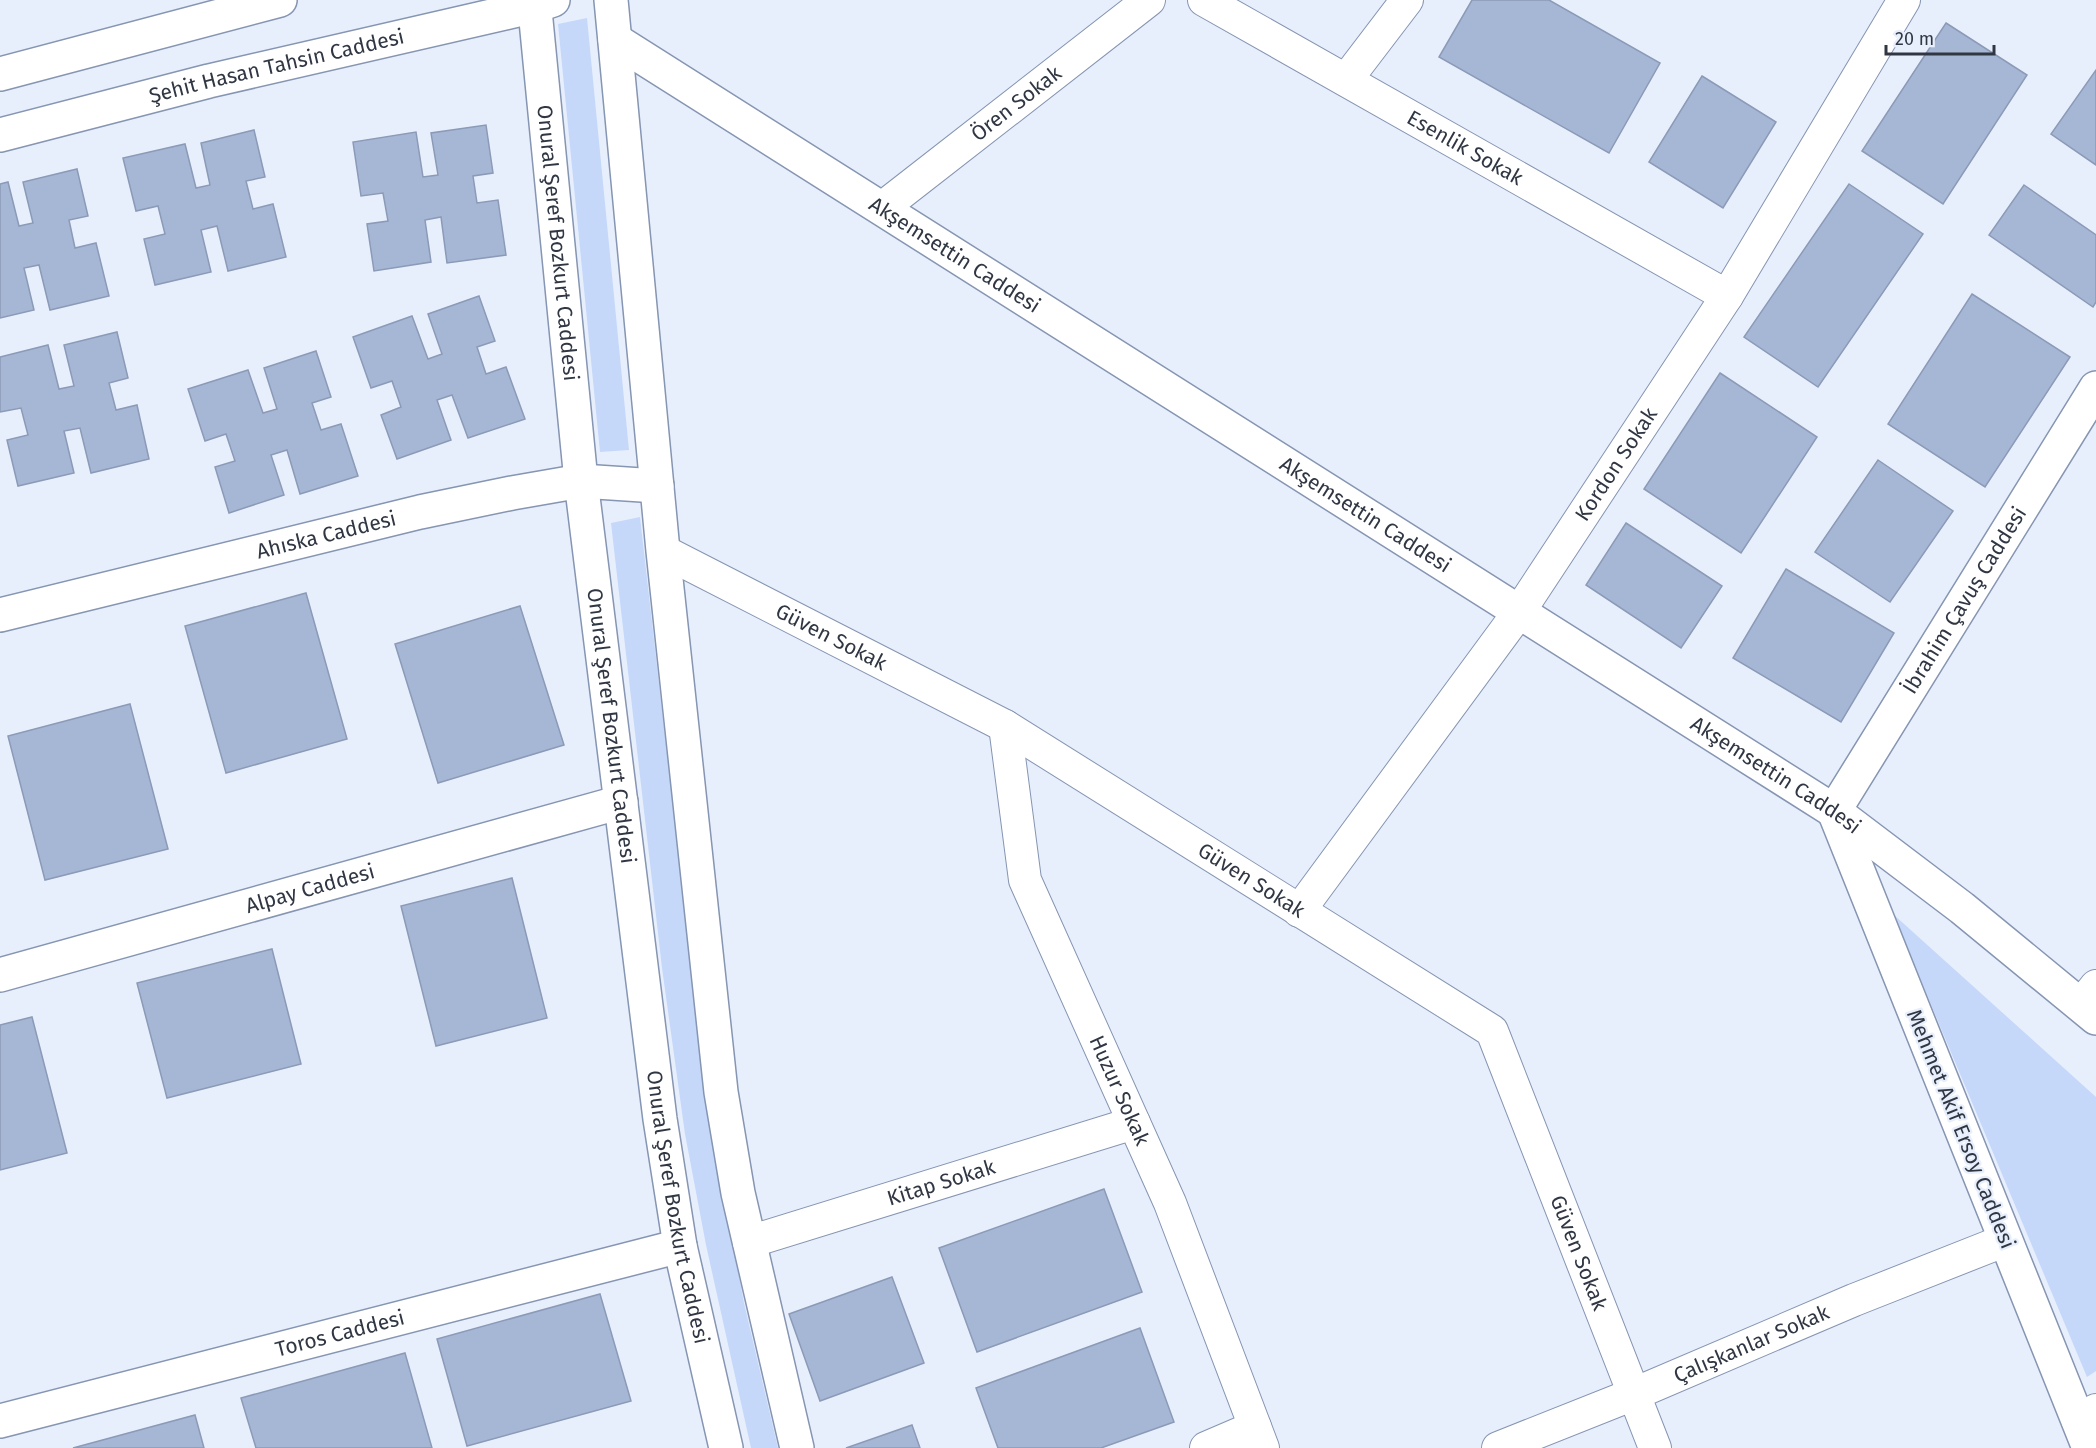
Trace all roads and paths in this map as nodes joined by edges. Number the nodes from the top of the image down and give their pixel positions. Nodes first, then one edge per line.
1 (280, 0) edge
2 (611, 0) edge
3 (1149, 0) edge
4 (1204, 0) edge
5 (1407, 0) edge
6 (1904, 0) edge
7 (540, 2) edge
8 (615, 40) junction
9 (0, 74) edge
10 (1346, 80) junction
11 (0, 135) edge
12 (882, 208) junction
13 (1727, 296) junction
14 (2096, 388) edge
15 (581, 481) junction
16 (657, 486) junction
17 (663, 551) junction
18 (1519, 612) junction
19 (0, 615) edge
20 (1005, 726) junction
21 (621, 802) junction
22 (1834, 811) junction
23 (1299, 910) junction
24 (0, 975) edge
25 (2091, 1003) edge
26 (1134, 1123) junction
27 (2006, 1240) junction
28 (749, 1242) junction
29 (680, 1246) junction
30 (1634, 1394) junction
31 (0, 1421) edge
32 (2088, 1426) edge
33 (1259, 1437) edge
34 (726, 1448) edge
35 (797, 1448) edge
36 (1206, 1448) edge
37 (1498, 1448) edge
38 (1655, 1448) edge

1 - 9 street
2 - 8 street
3 - 12 street, Ören Sokak
4 - 10 street, Esenlik Sokak
5 - 10 street
6 - 13 street, Kordon Sokak
7 - 11 street, Şehit Hasan Tahsin Caddesi
7 - 15 street, Onural Şeref Bozkurt Caddesi
8 - 12 street, Akşemsettin Caddesi
8 - 16 street
10 - 13 street, Esenlik Sokak
12 - 18 street, Akşemsettin Caddesi
13 - 18 street, Kordon Sokak
14 - 22 street, İbrahim Çavuş Caddesi
15 - 16 street, Ahıska Caddesi
15 - 19 street, Ahıska Caddesi
15 - 21 street, Onural Şeref Bozkurt Caddesi
16 - 17 street
17 - 20 street, Güven Sokak
17 - 28 street
18 - 22 street, Akşemsettin Caddesi
18 - 23 street, Kordon Sokak
20 - 23 street, Güven Sokak
20 - 26 street, Huzur Sokak
21 - 24 street, Alpay Caddesi
21 - 29 street, Onural Şeref Bozkurt Caddesi
22 - 25 street, Akşemsettin Caddesi
22 - 27 street, Mehmet Akif Ersoy Caddesi
23 - 30 street, Güven Sokak
26 - 28 street, Kitap Sokak
26 - 33 street, Huzur Sokak
27 - 30 street, Çalışkanlar Sokak
27 - 32 street, Mehmet Akif Ersoy Caddesi
28 - 35 street
29 - 31 street, Toros Caddesi
29 - 34 street, Onural Şeref Bozkurt Caddesi
30 - 37 street, Çalışkanlar Sokak
30 - 38 street, Güven Sokak
33 - 36 street

